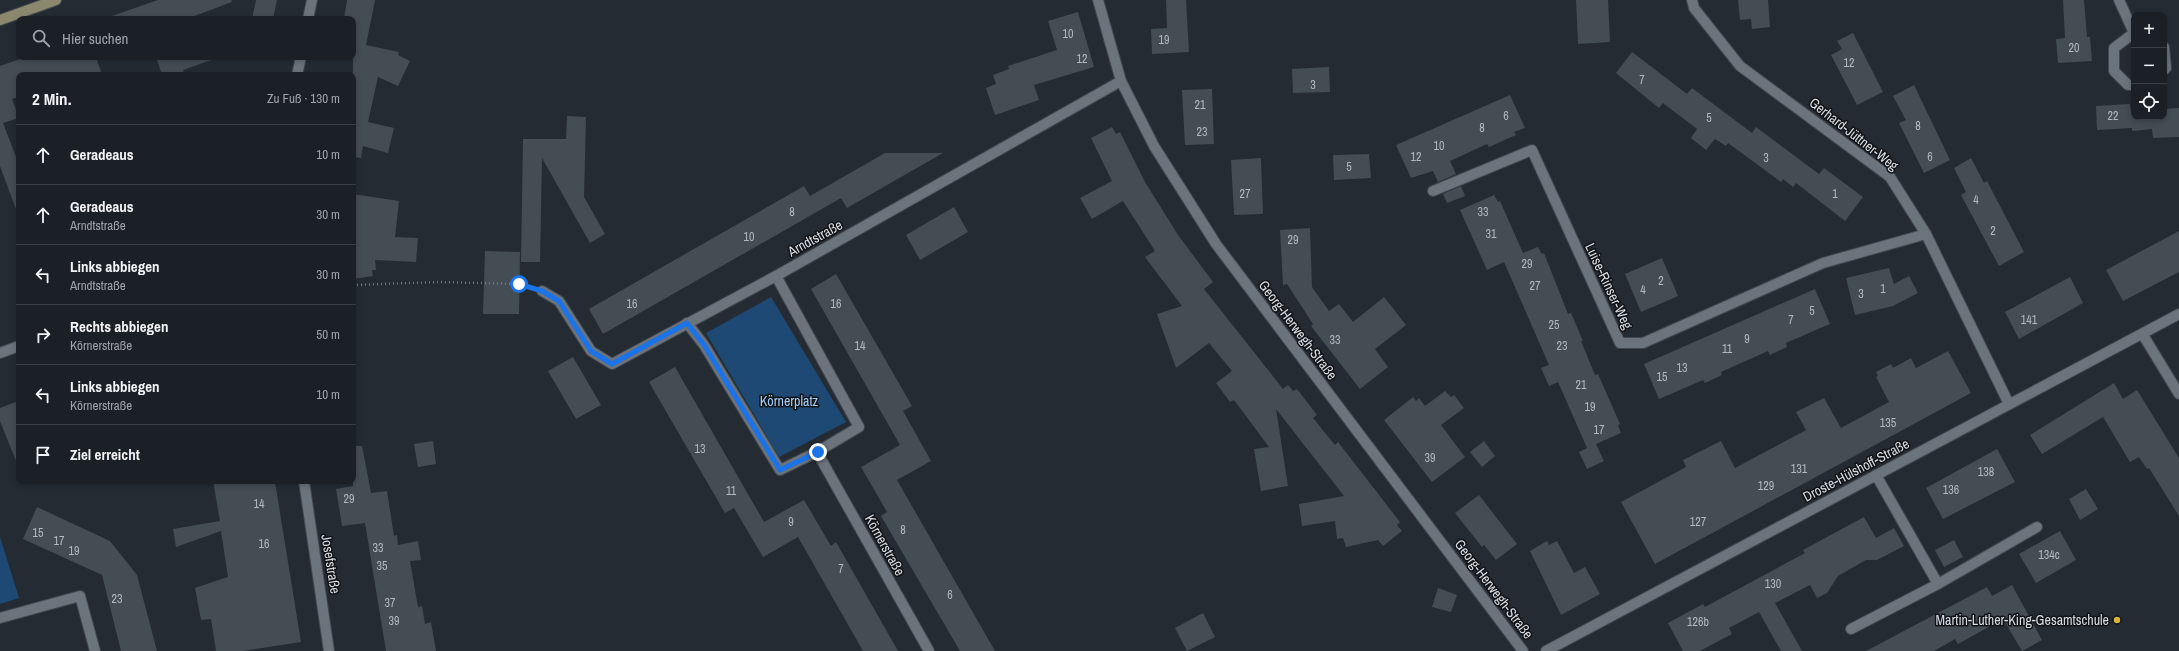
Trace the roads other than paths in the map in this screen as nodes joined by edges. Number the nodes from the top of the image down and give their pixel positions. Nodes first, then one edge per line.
1 (56, 0) edge
2 (312, 0) edge
3 (1098, 0) edge
4 (1692, 0) edge
5 (2119, 0) edge
6 (309, 16) edge
7 (0, 20) edge
8 (2131, 26) edge
9 (2131, 35) edge
10 (300, 60) edge
11 (298, 72) edge
12 (1121, 81) junction
13 (2131, 86) edge
14 (1432, 191) dead end
15 (1926, 234) junction
16 (776, 276) junction
17 (542, 291) road end
18 (2179, 314) edge
19 (687, 323) junction
20 (2143, 335) junction
21 (16, 347) edge
22 (0, 353) edge
23 (2179, 394) edge
24 (2009, 404) junction
25 (818, 452) junction
26 (1876, 475) junction
27 (304, 484) edge
28 (2037, 527) dead end
29 (1938, 584) junction
30 (0, 618) edge
31 (1851, 629) dead end
32 (95, 651) edge
33 (330, 651) edge
34 (929, 651) edge
35 (1523, 651) edge
36 (1546, 651) edge

1 - 7 main road
2 - 6 street
3 - 12 street, Georg-Herwegh-Straße
4 - 15 street, Gerhard-Jüttner-Weg
5 - 8 street
9 - 13 street
10 - 11 street
12 - 16 street, Arndtstraße
12 - 35 street, Georg-Herwegh-Straße
14 - 15 street, Luise-Rinser-Weg
15 - 24 street, Gerhard-Jüttner-Weg
16 - 19 street, Arndtstraße
16 - 25 street
17 - 19 street, Arndtstraße
18 - 20 street, Droste-Hülshoff-Straße
19 - 25 street
20 - 23 street
20 - 24 street, Droste-Hülshoff-Straße
21 - 22 street
24 - 26 street, Droste-Hülshoff-Straße
25 - 34 street, Körnerstraße
26 - 29 street
26 - 36 street, Droste-Hülshoff-Straße
27 - 33 street, Josefstraße
28 - 29 street
29 - 31 street
30 - 32 street

